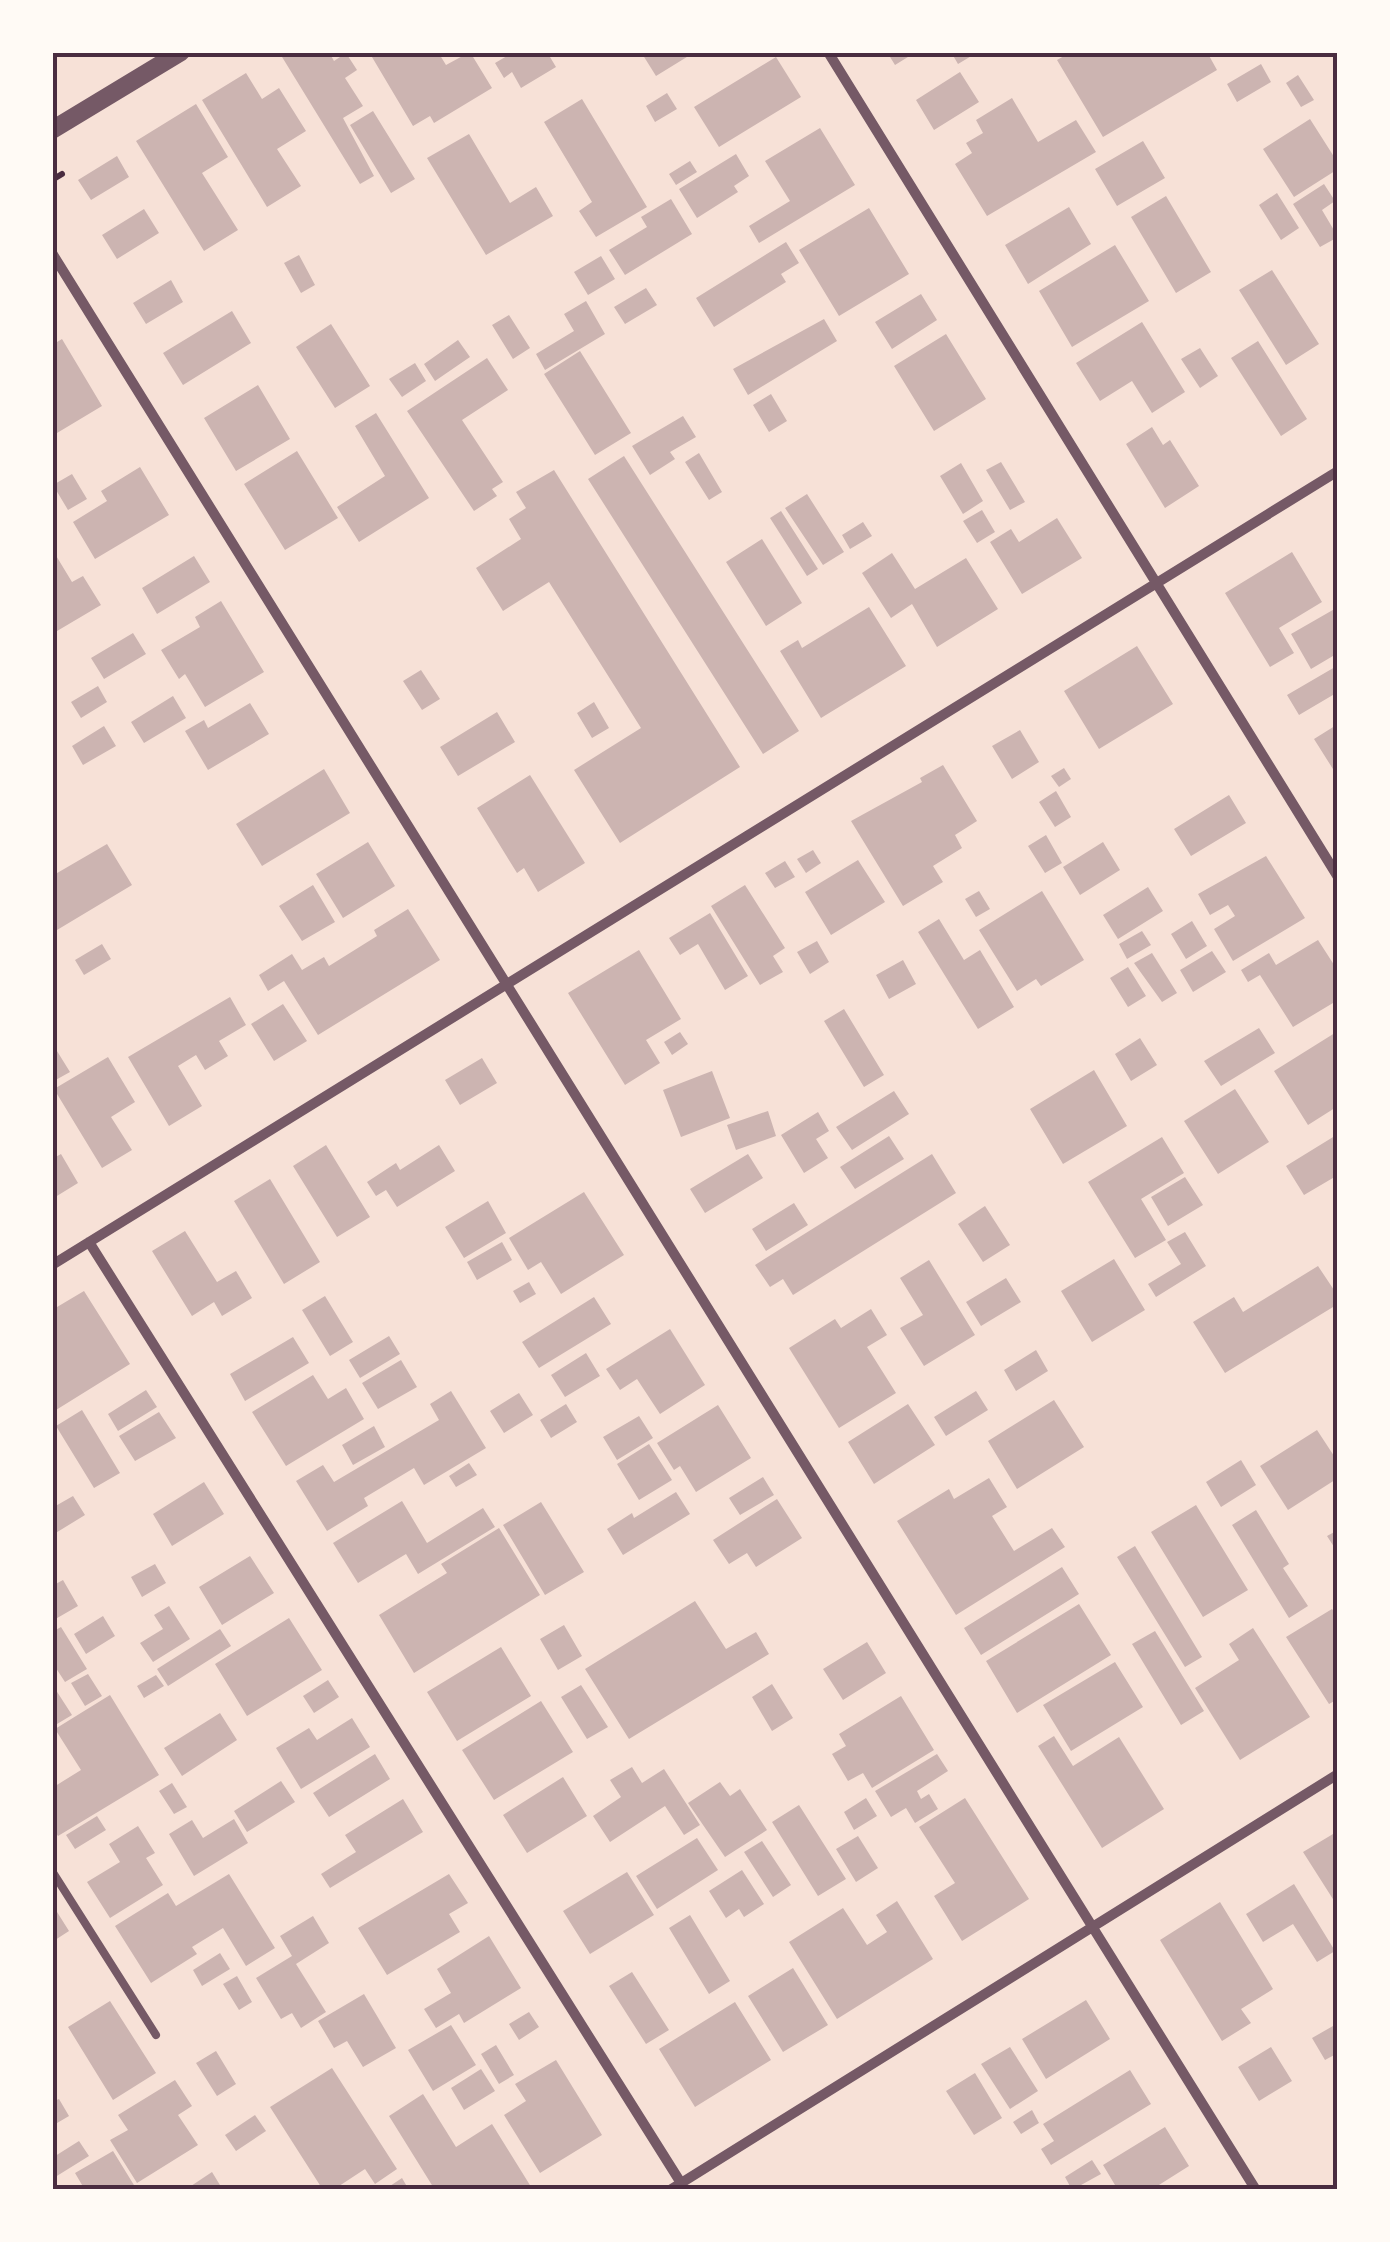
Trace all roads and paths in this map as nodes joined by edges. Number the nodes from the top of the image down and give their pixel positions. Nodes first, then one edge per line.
1 (180, 52) edge
2 (828, 52) edge
3 (52, 130) edge
4 (62, 174) dead end
5 (52, 180) edge
6 (52, 254) edge
7 (1338, 471) edge
8 (1156, 583) junction
9 (1338, 877) edge
10 (507, 984) junction
11 (89, 1242) junction
12 (52, 1265) edge
13 (1338, 1774) edge
14 (52, 1871) edge
15 (1092, 1926) junction
16 (156, 2035) dead end
17 (676, 2186) edge
18 (1256, 2190) edge

1 - 3 street
2 - 8 street
4 - 5 path
6 - 10 street
7 - 8 street
8 - 9 street
8 - 10 street
10 - 11 street
10 - 15 street
11 - 12 street
11 - 17 street
13 - 15 street
14 - 16 lane
15 - 17 street
15 - 18 street

